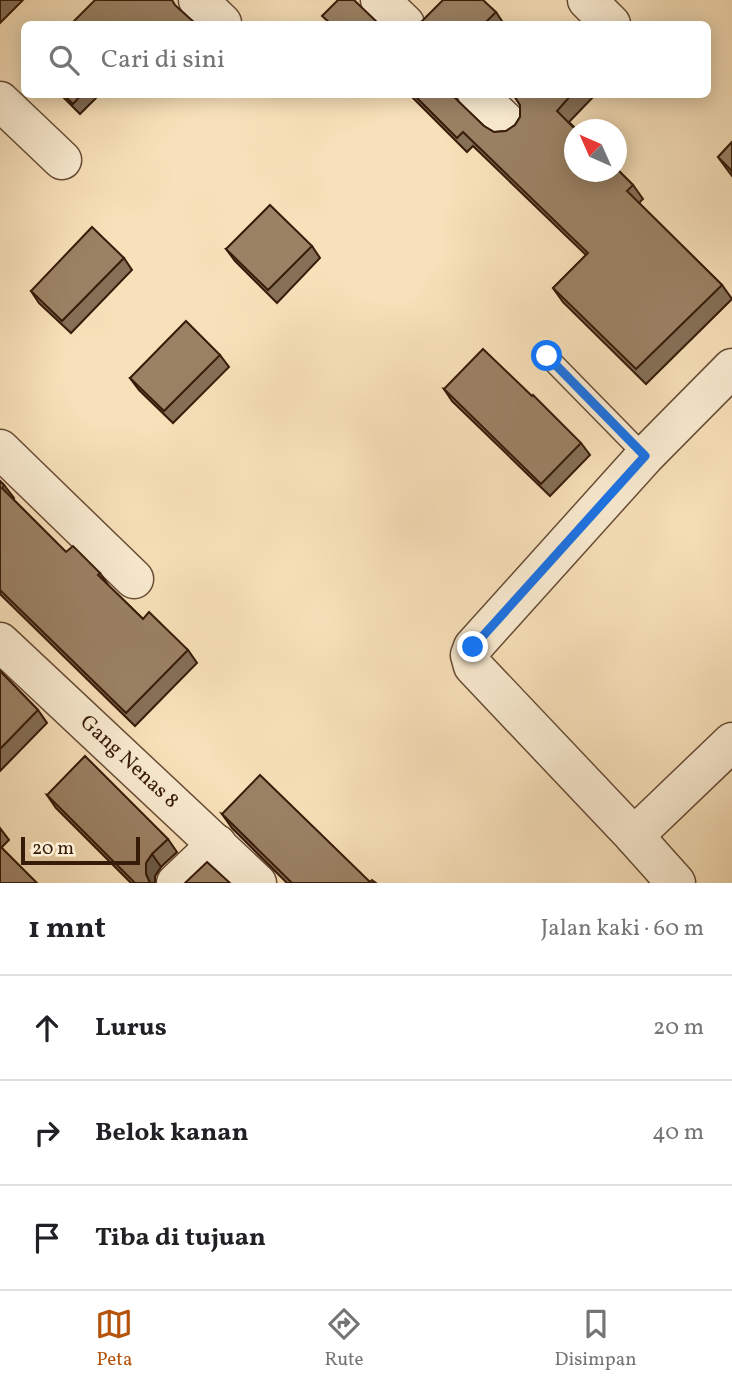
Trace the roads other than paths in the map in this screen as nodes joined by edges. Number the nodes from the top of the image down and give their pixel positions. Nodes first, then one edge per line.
1 (380, 0) edge
2 (587, 0) edge
3 (402, 21) edge
4 (608, 21) edge
5 (481, 98) edge
6 (0, 101) edge
7 (509, 125) edge
8 (62, 160) dead end
9 (547, 356) dead end
10 (732, 368) edge
11 (0, 449) edge
12 (645, 456) junction
13 (134, 579) dead end
14 (8, 665) edge
15 (732, 742) edge
16 (635, 836) junction
17 (217, 844) junction
18 (176, 883) edge
19 (257, 883) edge
20 (676, 883) edge

1 - 3 street
2 - 4 street
5 - 7 street
6 - 8 street
9 - 12 lane
10 - 12 street
11 - 13 street
12 - 16 street
14 - 17 street, Gang Nenas 8
15 - 16 street
16 - 20 street
17 - 18 street
17 - 19 street, Gang Nenas 8

